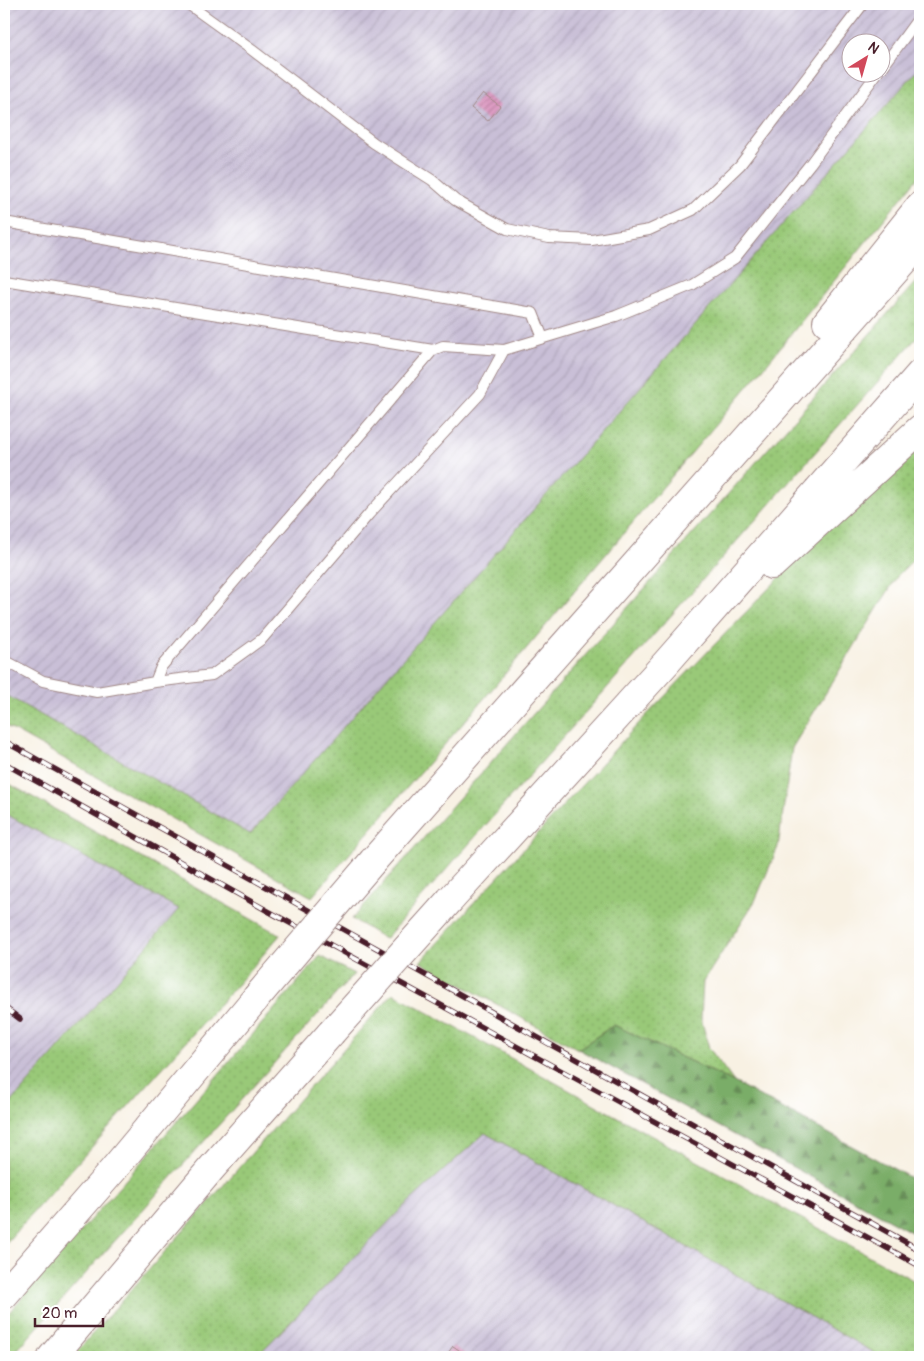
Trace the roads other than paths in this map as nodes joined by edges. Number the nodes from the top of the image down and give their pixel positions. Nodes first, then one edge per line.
1 (188, 4) edge
2 (863, 4) edge
3 (920, 16) edge
4 (892, 54) edge
5 (871, 82) edge
6 (920, 206) edge
7 (4, 222) edge
8 (920, 243) edge
9 (4, 280) edge
10 (543, 338) junction
11 (433, 350) junction
12 (504, 350) junction
13 (920, 374) edge
14 (920, 429) edge
15 (637, 563) junction
16 (4, 660) edge
17 (666, 663) junction
18 (155, 682) junction
19 (4, 1295) edge
20 (52, 1357) edge

1 - 2 lane
3 - 4 lane
5 - 10 lane
6 - 15 highway
7 - 10 lane
8 - 15 highway
9 - 11 lane
10 - 12 lane
11 - 12 lane
11 - 18 lane
12 - 18 lane
13 - 17 highway
14 - 17 highway
15 - 19 highway, bridge
16 - 18 lane
17 - 20 highway, bridge

